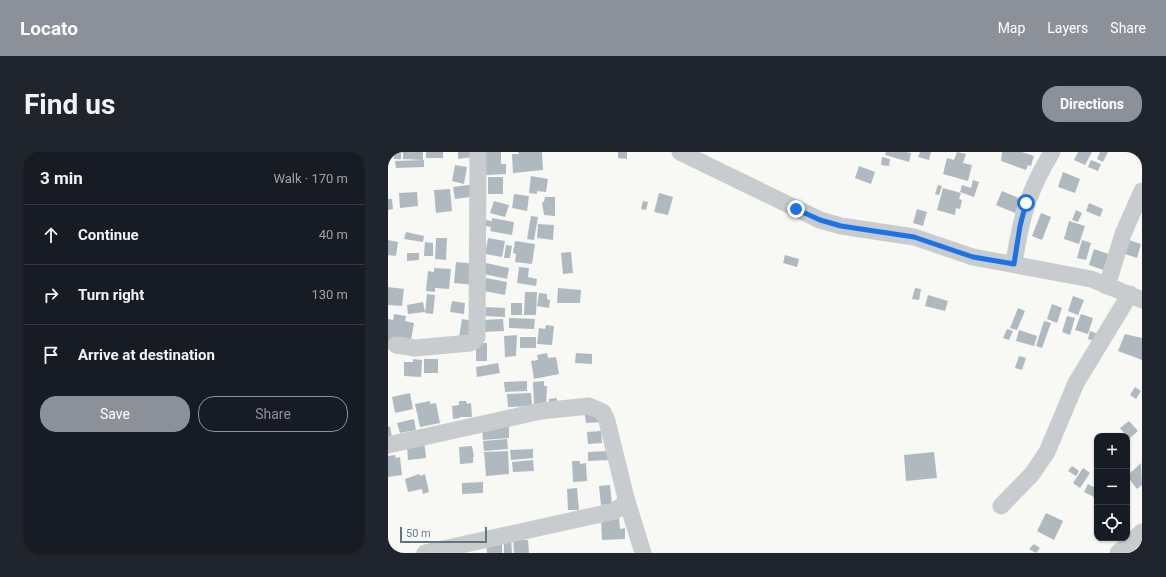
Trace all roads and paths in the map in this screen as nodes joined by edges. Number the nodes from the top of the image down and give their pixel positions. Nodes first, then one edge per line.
1 (478, 152) edge
2 (680, 152) edge
3 (1052, 152) edge
4 (707, 158) edge
5 (1142, 190) edge
6 (1014, 264) junction
7 (1107, 286) junction
8 (1136, 297) edge
9 (396, 344) dead end
10 (388, 446) edge
11 (626, 498) junction
12 (1001, 506) dead end
13 (1142, 532) edge
14 (425, 553) edge
15 (643, 553) edge
16 (1118, 553) edge

1 - 9 street
2 - 4 street
3 - 6 street
4 - 6 street
5 - 7 street
6 - 7 street
7 - 8 street
8 - 12 street
10 - 11 street
11 - 14 street
11 - 15 street
13 - 16 street

